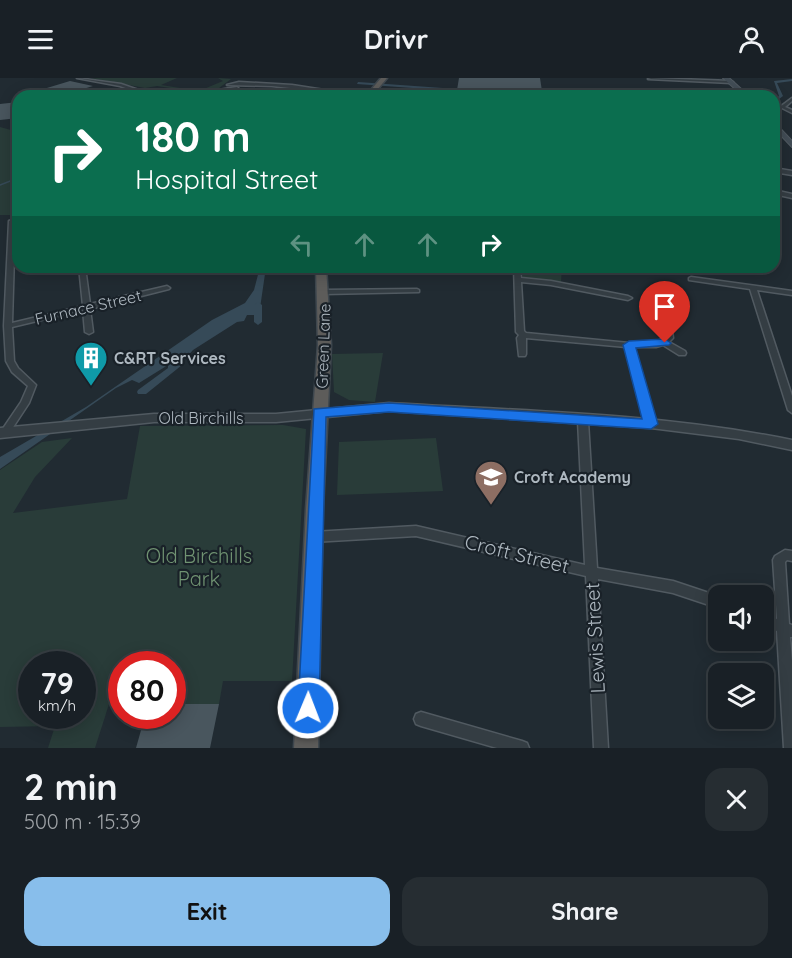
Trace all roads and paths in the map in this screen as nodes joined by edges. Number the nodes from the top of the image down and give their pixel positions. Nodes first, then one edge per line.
1 (79, 78) edge
2 (233, 78) edge
3 (650, 79) edge
4 (726, 80) edge
5 (248, 83) junction
6 (229, 85) junction
7 (235, 88) junction
8 (135, 90) edge
9 (216, 90) joint
10 (322, 90) edge
11 (738, 90) edge
12 (792, 99) edge
13 (792, 112) edge
14 (780, 131) edge
15 (780, 134) edge
16 (792, 144) edge
17 (12, 221) edge
18 (82, 273) edge
19 (322, 273) edge
20 (517, 273) edge
21 (691, 279) dead end
22 (517, 280) junction
23 (167, 288) dead end
24 (753, 288) junction
25 (417, 291) dead end
26 (324, 292) junction
27 (792, 293) edge
28 (614, 296) junction
29 (628, 298) dead end
30 (615, 305) dead end
31 (85, 308) junction
32 (652, 310) dead end
33 (666, 312) junction
34 (680, 314) dead end
35 (8, 326) junction
36 (89, 333) dead end
37 (524, 335) junction
38 (665, 343) junction
39 (629, 345) junction
40 (682, 353) dead end
41 (522, 354) dead end
42 (792, 410) edge
43 (319, 412) junction
44 (583, 421) junction
45 (651, 424) junction
46 (3, 433) edge
47 (792, 445) edge
48 (313, 537) junction
49 (792, 556) edge
50 (591, 572) junction
51 (708, 599) edge
52 (787, 630) edge
53 (421, 719) dead end
54 (306, 748) edge
55 (522, 748) edge
56 (601, 748) edge
57 (791, 748) edge

1 - 8 street
2 - 5 street
2 - 6 street
3 - 4 street
4 - 11 main road
5 - 6 street
5 - 7 street
5 - 10 street
6 - 7 street
6 - 9 street
7 - 9 street
12 - 13 street
14 - 16 main road
15 - 16 main road
17 - 35 street
18 - 31 street
19 - 26 highway, Green Lane
20 - 22 street
21 - 24 street
22 - 28 street
22 - 37 street
23 - 31 street, Furnace Street
24 - 27 street
24 - 42 street
25 - 26 street
26 - 43 highway, Green Lane
28 - 29 street
28 - 30 street
31 - 35 street, Furnace Street
31 - 36 street
32 - 33 street
33 - 34 street
33 - 38 street
35 - 46 street
37 - 39 street
37 - 41 street
38 - 39 street
38 - 40 street
39 - 45 street
43 - 44 street, Old Birchills
43 - 46 street, Old Birchills
43 - 48 highway, Green Lane
44 - 45 street, Old Birchills
44 - 50 street, Lewis Street
45 - 47 street, Old Birchills
48 - 50 street, Croft Street
48 - 54 highway, Green Lane
49 - 52 street
50 - 51 street, Croft Street
50 - 56 street, Lewis Street
52 - 57 street
53 - 55 street

